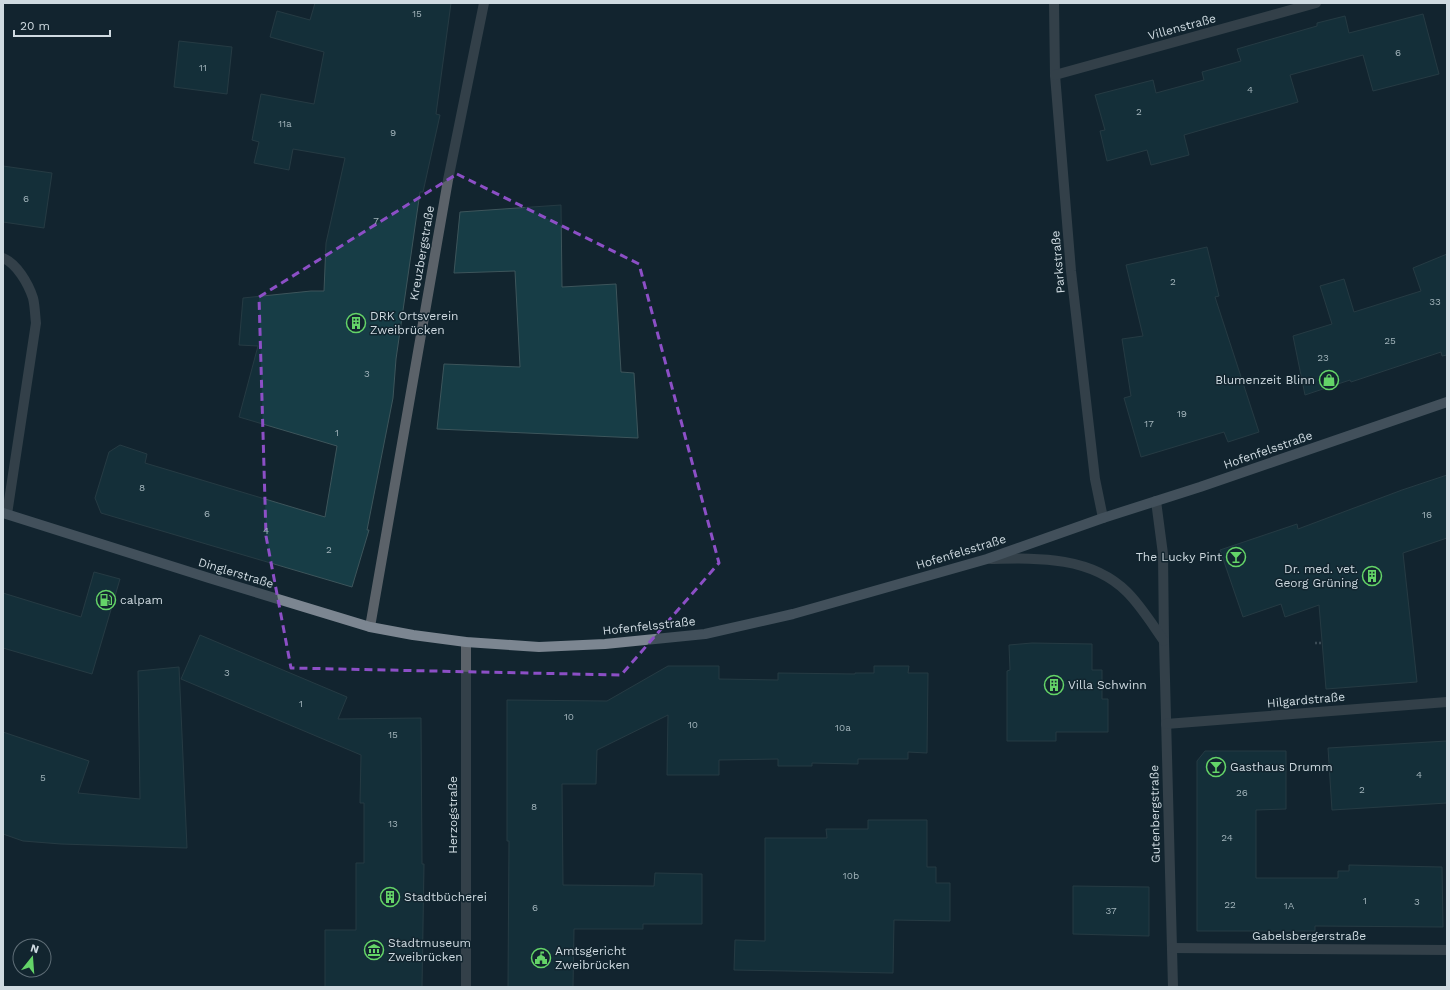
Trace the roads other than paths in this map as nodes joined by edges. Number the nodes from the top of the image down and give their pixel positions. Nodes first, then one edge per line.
1 (484, 3) edge
2 (1054, 3) edge
3 (1316, 3) edge
4 (1055, 75) junction
5 (3, 258) edge
6 (1447, 402) edge
7 (1156, 501) junction
8 (5, 513) edge
9 (1103, 518) junction
10 (987, 559) junction
11 (370, 627) junction
12 (1164, 641) junction
13 (466, 642) junction
14 (1447, 702) edge
15 (1166, 724) junction
16 (1172, 948) junction
17 (1447, 950) edge
18 (466, 987) edge
19 (1172, 987) edge

1 - 11 street, Kreuzbergstraße
2 - 4 street, Parkstraße
3 - 4 street, Villenstraße
4 - 9 street, Parkstraße
5 - 8 street
6 - 7 main road, Hofenfelsstraße
7 - 9 main road, Hofenfelsstraße
7 - 12 street, Gutenbergstraße
8 - 11 main road, Dinglerstraße
9 - 10 main road, Hofenfelsstraße
10 - 12 street
10 - 13 main road, Hofenfelsstraße
11 - 13 main road, Dinglerstraße
12 - 15 street, Gutenbergstraße
13 - 18 street, Herzogstraße
14 - 15 street, Hilgardstraße
15 - 16 street, Gutenbergstraße
16 - 17 street, Gabelsbergerstraße
16 - 19 street, Gutenbergstraße

